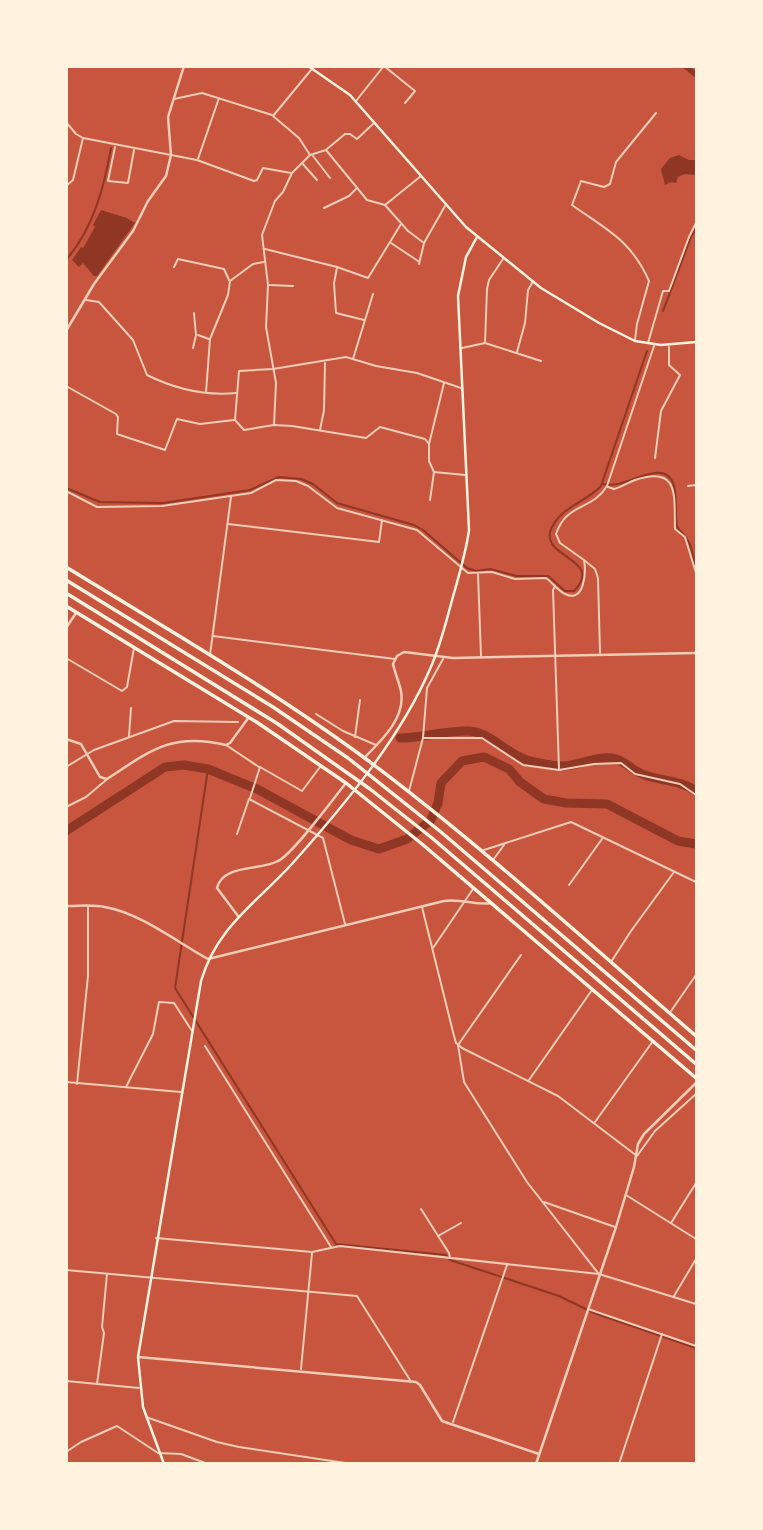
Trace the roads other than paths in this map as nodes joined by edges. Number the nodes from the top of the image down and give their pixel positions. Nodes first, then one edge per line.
1 (184, 66) edge
2 (384, 66) edge
3 (310, 68) edge
4 (219, 97) junction
5 (174, 99) junction
6 (356, 102) junction
7 (405, 103) dead end
8 (656, 113) dead end
9 (273, 116) junction
10 (66, 122) edge
11 (375, 122) junction
12 (83, 138) junction
13 (113, 145) junction
14 (135, 149) junction
15 (326, 150) junction
16 (171, 155) junction
17 (311, 155) junction
18 (197, 160) junction
19 (302, 163) junction
20 (292, 173) junction
21 (422, 176) junction
22 (330, 178) dead end
23 (317, 180) dead end
24 (66, 186) edge
25 (358, 187) junction
26 (385, 205) junction
27 (446, 205) junction
28 (324, 208) dead end
29 (696, 223) edge
30 (401, 224) junction
31 (478, 237) junction
32 (389, 243) junction
33 (424, 243) junction
34 (264, 248) junction
35 (503, 258) junction
36 (265, 262) junction
37 (174, 267) dead end
38 (337, 267) junction
39 (230, 281) junction
40 (533, 282) junction
41 (268, 285) junction
42 (293, 286) dead end
43 (373, 293) dead end
44 (85, 300) junction
45 (194, 313) dead end
46 (364, 320) junction
47 (66, 331) edge
48 (196, 335) junction
49 (210, 339) junction
50 (635, 341) junction
51 (696, 342) edge
52 (485, 343) junction
53 (648, 344) junction
54 (654, 345) junction
55 (669, 345) junction
56 (193, 348) dead end
57 (460, 348) junction
58 (517, 353) junction
59 (353, 359) junction
60 (541, 361) dead end
61 (325, 362) junction
62 (273, 369) junction
63 (444, 382) junction
64 (66, 386) edge
65 (461, 388) junction
66 (206, 392) junction
67 (237, 393) junction
68 (235, 420) junction
69 (274, 425) junction
70 (320, 432) junction
71 (429, 444) junction
72 (655, 458) dead end
73 (433, 472) junction
74 (467, 475) junction
75 (688, 485) dead end
76 (696, 485) edge
77 (607, 486) junction
78 (66, 491) edge
79 (231, 496) junction
80 (430, 500) dead end
81 (382, 519) junction
82 (228, 524) junction
83 (584, 560) junction
84 (66, 567) edge
85 (461, 568) junction
86 (696, 573) edge
87 (478, 574) junction
88 (66, 580) edge
89 (555, 585) junction
90 (66, 593) edge
91 (66, 606) edge
92 (76, 612) junction
93 (66, 628) edge
94 (214, 636) junction
95 (135, 647) junction
96 (696, 653) edge
97 (600, 654) junction
98 (555, 655) junction
99 (210, 656) junction
100 (435, 657) junction
101 (481, 657) junction
102 (66, 658) edge
103 (443, 658) junction
104 (395, 659) junction
105 (360, 700) dead end
106 (131, 708) dead end
107 (316, 714) dead end
108 (249, 717) junction
109 (238, 722) dead end
110 (128, 737) junction
111 (355, 737) junction
112 (422, 738) junction
113 (66, 740) edge
114 (226, 745) junction
115 (377, 745) junction
116 (86, 754) junction
117 (364, 758) junction
118 (321, 766) junction
119 (66, 767) edge
120 (260, 767) junction
121 (559, 767) junction
122 (107, 779) junction
123 (346, 783) junction
124 (409, 792) junction
125 (696, 795) edge
126 (249, 799) junction
127 (66, 807) edge
128 (237, 834) dead end
129 (603, 838) junction
130 (505, 842) junction
131 (480, 851) junction
132 (492, 861) junction
133 (675, 872) junction
134 (696, 882) edge
135 (569, 886) dead end
136 (474, 888) junction
137 (466, 900) junction
138 (492, 903) junction
139 (88, 905) junction
140 (66, 906) edge
141 (421, 906) junction
142 (238, 916) junction
143 (345, 924) junction
144 (432, 948) junction
145 (521, 955) dead end
146 (208, 958) junction
147 (611, 963) junction
148 (696, 975) edge
149 (593, 989) junction
150 (670, 1013) junction
151 (192, 1031) junction
152 (696, 1036) edge
153 (653, 1040) junction
154 (458, 1045) junction
155 (205, 1046) dead end
156 (696, 1050) edge
157 (696, 1065) edge
158 (696, 1077) edge
159 (528, 1081) junction
160 (66, 1082) edge
161 (696, 1083) edge
162 (78, 1084) junction
163 (126, 1087) junction
164 (181, 1093) junction
165 (696, 1096) edge
166 (594, 1123) junction
167 (637, 1156) junction
168 (696, 1183) edge
169 (626, 1195) junction
170 (542, 1202) junction
171 (421, 1209) dead end
172 (461, 1223) dead end
173 (671, 1223) junction
174 (616, 1227) junction
175 (439, 1236) junction
176 (156, 1238) junction
177 (696, 1239) edge
178 (331, 1247) junction
179 (313, 1252) junction
180 (450, 1258) junction
181 (696, 1259) edge
182 (507, 1264) junction
183 (66, 1270) edge
184 (107, 1274) junction
185 (599, 1274) junction
186 (150, 1279) junction
187 (307, 1291) junction
188 (673, 1297) junction
189 (696, 1304) edge
190 (588, 1309) junction
191 (662, 1334) junction
192 (696, 1346) edge
193 (138, 1357) junction
194 (301, 1370) junction
195 (66, 1381) edge
196 (411, 1382) junction
197 (97, 1384) junction
198 (139, 1388) junction
199 (145, 1417) junction
200 (452, 1425) junction
201 (66, 1452) edge
202 (159, 1453) junction
203 (539, 1454) junction
204 (164, 1464) edge
205 (208, 1464) edge
206 (352, 1464) edge
207 (536, 1464) edge
208 (619, 1464) edge

1 - 5 street
2 - 6 street
2 - 7 street
3 - 6 main road
3 - 9 street
4 - 5 street
4 - 9 street
4 - 18 street
5 - 16 street
6 - 11 main road
8 - 50 street
9 - 17 street
10 - 12 street
11 - 15 street
11 - 21 main road
12 - 13 street
12 - 24 street
13 - 14 street
13 - 14 street
14 - 16 street
15 - 17 street
15 - 25 street
16 - 18 street
16 - 44 street
17 - 19 street
17 - 22 street
18 - 20 street
19 - 20 street
19 - 23 street
20 - 34 street
21 - 26 street
21 - 27 main road
25 - 26 street
25 - 28 street
26 - 30 street
27 - 31 main road
27 - 33 street
29 - 53 street
30 - 32 street
30 - 33 street
31 - 35 main road
31 - 57 main road
32 - 33 street
32 - 38 street
34 - 36 street
34 - 38 street
35 - 40 main road
35 - 52 street
36 - 39 street
36 - 41 street
37 - 39 street
38 - 46 street
39 - 49 street
40 - 50 main road
40 - 58 street
41 - 42 street
41 - 62 street
43 - 46 street
44 - 47 street
44 - 66 street
45 - 48 street
46 - 59 street
48 - 49 street
48 - 56 street
49 - 66 street
50 - 53 main road
51 - 55 main road
52 - 57 street
52 - 58 street
53 - 54 main road
54 - 55 main road
54 - 77 street
55 - 72 street
57 - 65 main road
58 - 60 street
59 - 61 street
59 - 63 street
61 - 62 street
61 - 70 street
62 - 67 street
62 - 69 street
63 - 65 street
63 - 71 street
64 - 68 street
65 - 74 main road
66 - 67 street
67 - 68 street
68 - 69 street
69 - 70 street
70 - 71 street
71 - 73 street
73 - 74 street
73 - 80 street
74 - 85 main road
75 - 76 street
77 - 83 street
77 - 86 street
78 - 79 street
79 - 81 street
79 - 82 street
81 - 82 street
81 - 85 street
82 - 94 street
83 - 89 street
83 - 97 street
84 - 99 highway
85 - 87 street
85 - 100 main road
87 - 89 street
87 - 101 street
88 - 156 highway
89 - 98 street
90 - 157 highway
91 - 92 highway
92 - 93 street
92 - 95 highway
94 - 99 street
94 - 104 street
95 - 102 street
95 - 108 highway
96 - 97 street
97 - 98 street
98 - 101 street
98 - 121 street
99 - 117 highway
100 - 103 street
100 - 104 street
100 - 142 main road
101 - 103 street
103 - 112 street
104 - 115 street
105 - 111 street
106 - 110 street
107 - 111 street
108 - 114 street
108 - 118 highway
109 - 110 street
110 - 116 street
111 - 115 street
112 - 121 street
112 - 124 street
113 - 116 street
114 - 120 street
114 - 122 street
115 - 117 street
116 - 119 street
116 - 122 street
117 - 124 highway
118 - 120 street
118 - 123 highway
120 - 126 street
121 - 125 street
122 - 127 street
123 - 136 highway
123 - 142 street
124 - 131 highway
126 - 128 street
126 - 143 street
129 - 130 street
129 - 133 street
129 - 135 street
130 - 131 street
130 - 132 street
131 - 132 highway
132 - 147 highway
133 - 134 street
133 - 147 street
136 - 137 street
136 - 138 highway
137 - 138 street
137 - 141 street
137 - 144 street
138 - 149 highway
139 - 140 street
139 - 146 street
139 - 162 street
141 - 143 street
141 - 144 street
142 - 146 main road
143 - 146 street
144 - 154 street
145 - 154 street
146 - 151 main road
147 - 150 highway
148 - 150 street
149 - 153 highway
149 - 159 street
150 - 152 highway
151 - 163 street
151 - 164 main road
153 - 158 highway
153 - 166 street
154 - 159 street
154 - 170 street
155 - 178 street
159 - 166 street
160 - 162 street
161 - 167 street
162 - 163 street
163 - 164 street
164 - 176 main road
165 - 167 street
166 - 167 street
167 - 169 street
168 - 173 street
169 - 173 street
169 - 174 street
170 - 174 street
170 - 185 street
171 - 175 street
172 - 175 street
173 - 177 street
174 - 185 street
175 - 180 street
176 - 179 street
176 - 186 main road
178 - 179 street
178 - 180 street
179 - 187 street
180 - 182 street
181 - 188 street
182 - 185 street
182 - 200 street
183 - 184 street
184 - 186 street
184 - 197 street
185 - 188 street
185 - 190 street
186 - 187 street
186 - 193 main road
187 - 194 street
187 - 196 street
188 - 189 street
190 - 191 street
190 - 203 street
191 - 192 street
191 - 208 street
193 - 194 street
193 - 198 main road
194 - 196 street
195 - 197 street
196 - 200 street
197 - 198 street
198 - 199 main road
199 - 202 main road
199 - 206 street
200 - 203 street
201 - 202 street
202 - 204 main road
202 - 205 street
203 - 207 street

